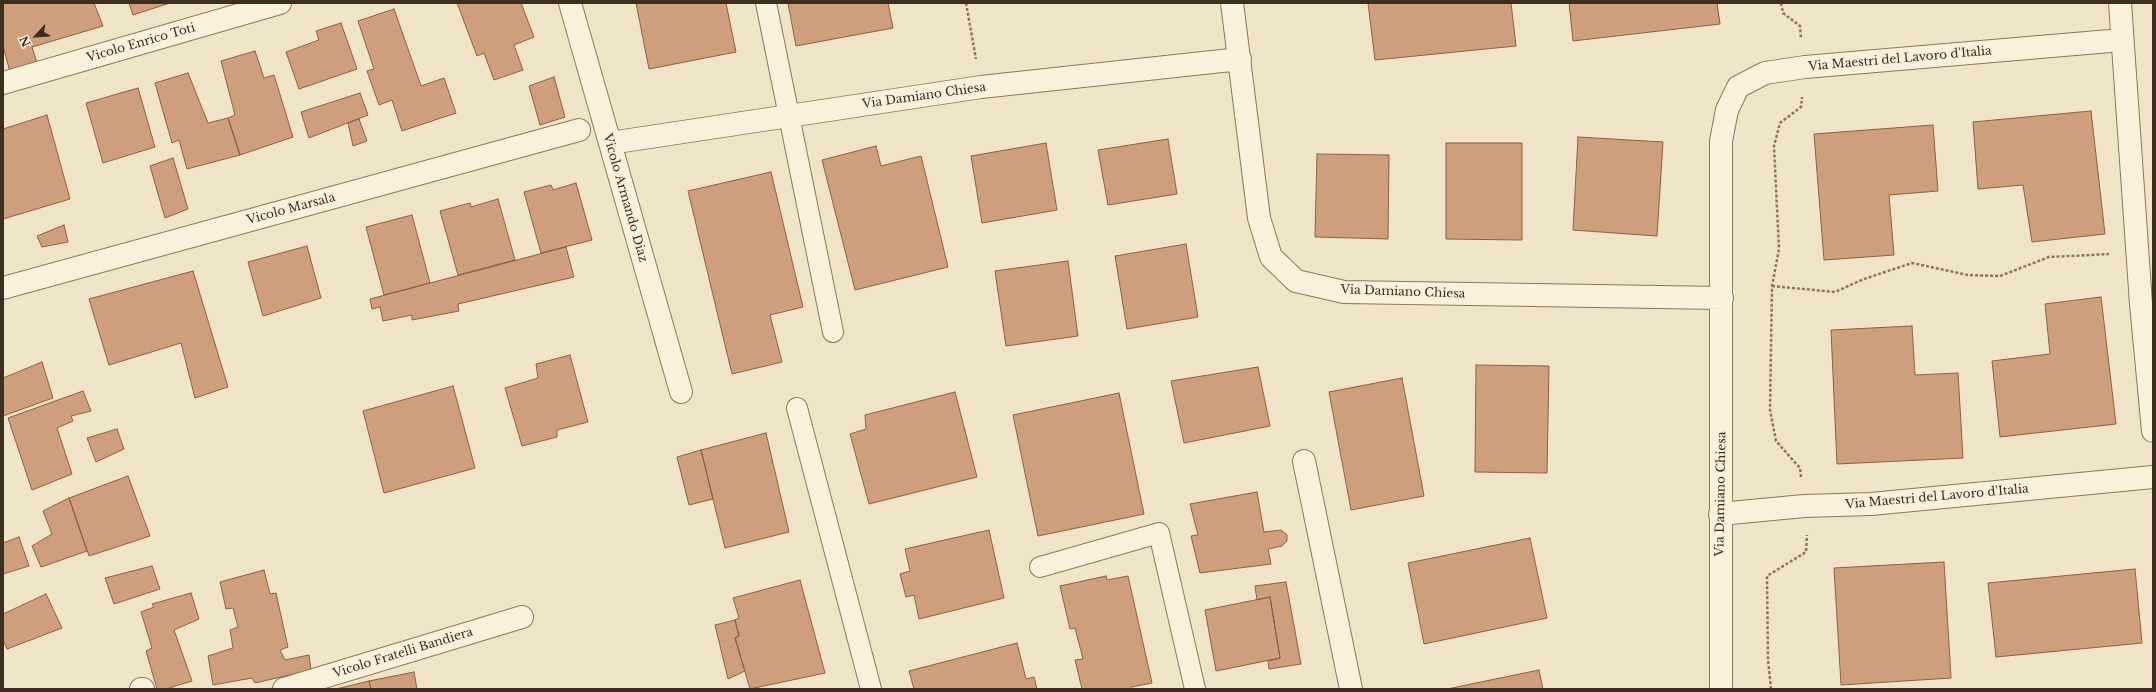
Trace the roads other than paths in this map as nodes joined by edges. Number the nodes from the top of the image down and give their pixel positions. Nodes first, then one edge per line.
1 (280, 3) edge
2 (570, 3) edge
3 (766, 3) edge
4 (1232, 3) edge
5 (2120, 3) edge
6 (2122, 40) junction
7 (1240, 59) junction
8 (3, 83) edge
9 (789, 116) junction
10 (579, 130) dead end
11 (1721, 141) joint
12 (610, 143) junction
13 (3, 288) edge
14 (1722, 298) junction
15 (833, 332) dead end
16 (681, 392) dead end
17 (797, 408) dead end
18 (2153, 431) edge
19 (1304, 461) dead end
20 (2153, 477) edge
21 (1720, 514) junction
22 (1040, 567) dead end
23 (522, 617) dead end
24 (284, 689) edge
25 (871, 689) edge
26 (1195, 689) edge
27 (1351, 689) edge
28 (1722, 689) edge

1 - 8 street, Vicolo Enrico Toti
2 - 12 street, Vicolo Armando Diaz
3 - 9 lane
4 - 7 street, Via Damiano Chiesa
5 - 6 street
6 - 11 street, Via Maestri del Lavoro d'Italia
6 - 18 street
7 - 9 street, Via Damiano Chiesa
7 - 14 street, Via Damiano Chiesa
9 - 12 street, Via Damiano Chiesa
9 - 15 lane
10 - 13 street, Vicolo Marsala
11 - 14 street, Via Damiano Chiesa
12 - 16 street, Vicolo Armando Diaz
14 - 21 street, Via Damiano Chiesa
17 - 25 lane
19 - 27 street
20 - 21 street, Via Maestri del Lavoro d'Italia
21 - 28 street, Via Damiano Chiesa
22 - 26 lane
23 - 24 street, Vicolo Fratelli Bandiera

